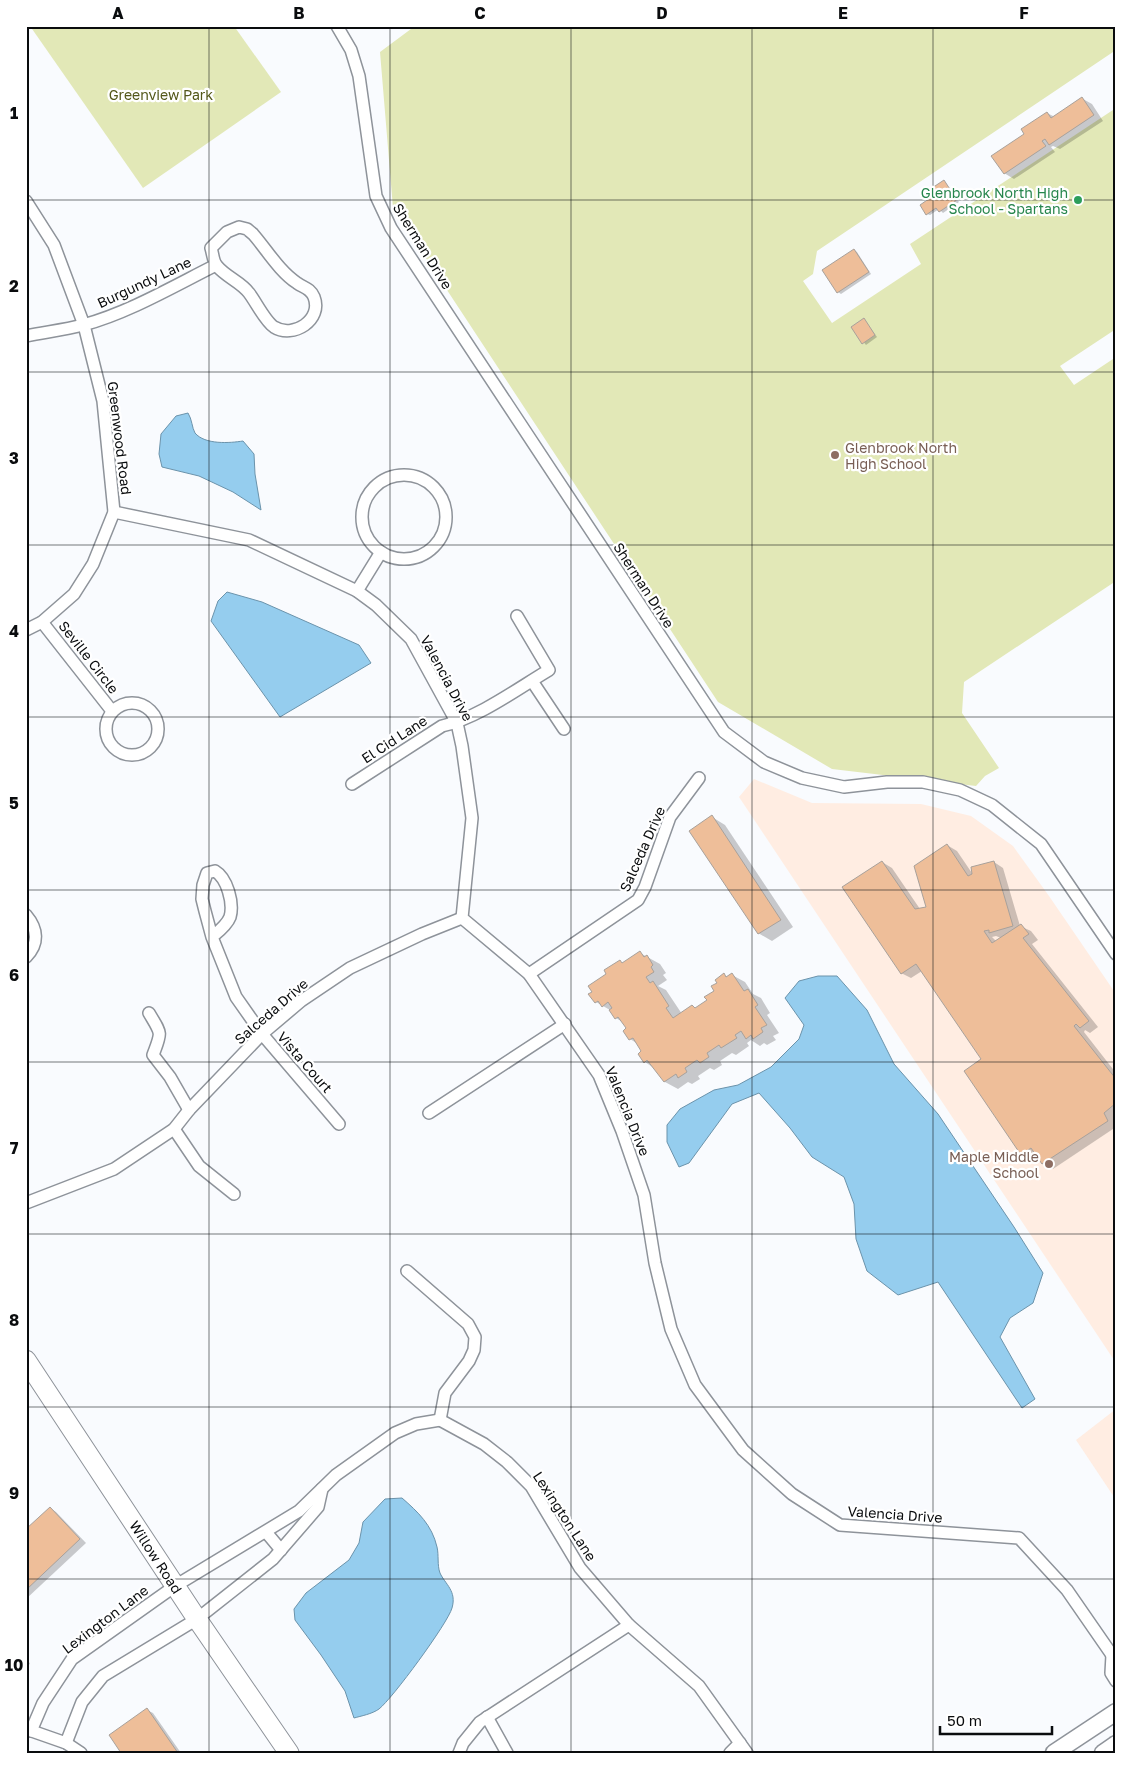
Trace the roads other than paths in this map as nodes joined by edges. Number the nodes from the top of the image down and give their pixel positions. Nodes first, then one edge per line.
1 (337, 26) edge
2 (26, 201) edge
3 (216, 265) junction
4 (84, 325) junction
5 (26, 336) edge
6 (114, 512) junction
7 (381, 552) junction
8 (357, 591) junction
9 (517, 616) dead end
10 (42, 622) junction
11 (26, 630) edge
12 (532, 681) junction
13 (112, 711) junction
14 (457, 723) junction
15 (564, 729) dead end
16 (699, 778) dead end
17 (352, 784) dead end
18 (26, 915) edge
19 (462, 918) junction
20 (212, 938) junction
21 (1116, 954) edge
22 (26, 957) edge
23 (528, 974) junction
24 (149, 1013) dead end
25 (565, 1024) junction
26 (262, 1034) junction
27 (189, 1110) junction
28 (429, 1113) dead end
29 (339, 1124) dead end
30 (174, 1129) junction
31 (234, 1194) dead end
32 (26, 1203) edge
33 (407, 1271) dead end
34 (26, 1360) edge
35 (440, 1420) junction
36 (322, 1488) junction
37 (266, 1532) junction
38 (281, 1550) junction
39 (175, 1586) junction
40 (197, 1619) junction
41 (629, 1625) junction
42 (1114, 1656) edge
43 (1116, 1681) edge
44 (1116, 1712) edge
45 (487, 1717) junction
46 (29, 1730) edge
47 (66, 1742) junction
48 (1116, 1744) edge
49 (743, 1748) edge
50 (81, 1753) edge
51 (289, 1753) edge
52 (460, 1753) edge
53 (507, 1753) edge
54 (730, 1753) edge
55 (1054, 1753) edge
56 (1103, 1753) edge

1 - 21 street, Sherman Drive
2 - 4 street, Greenwood Road
3 - 3 street
3 - 4 street, Burgundy Lane
4 - 5 street, Burgundy Lane
4 - 6 street, Greenwood Road
6 - 8 street, Valencia Drive
6 - 10 street, Greenwood Road
7 - 7 street
7 - 8 street
8 - 14 street, Valencia Drive
9 - 12 street, El Cid Lane
10 - 11 street, Greenwood Road
10 - 13 street, Seville Circle
12 - 14 street, El Cid Lane
12 - 15 street
13 - 13 street, Seville Circle
14 - 17 street, El Cid Lane
14 - 19 street, Valencia Drive
16 - 23 street, Salceda Drive
18 - 22 street
19 - 23 street, Valencia Drive
19 - 26 street, Salceda Drive
20 - 20 street, Vista Court
20 - 26 street, Vista Court
23 - 25 street, Valencia Drive
24 - 27 street
25 - 28 street
25 - 42 street, Valencia Drive
26 - 27 street, Salceda Drive
26 - 29 street, Vista Court
27 - 30 street, Salceda Drive
30 - 31 street
30 - 32 street, Salceda Drive
33 - 35 street
34 - 39 main road, Willow Road
35 - 36 street, Lexington Lane
35 - 41 street, Lexington Lane
36 - 37 street, Lexington Lane
36 - 38 street
37 - 38 street
37 - 39 street, Lexington Lane
38 - 40 street
39 - 40 main road, Willow Road
39 - 46 street, Lexington Lane
40 - 47 street
40 - 51 main road, Willow Road
41 - 45 street
41 - 49 street, Lexington Lane
42 - 43 street, Valencia Drive
44 - 55 main road
45 - 52 street
45 - 53 street
46 - 47 street
47 - 50 street
48 - 56 main road
49 - 54 street

